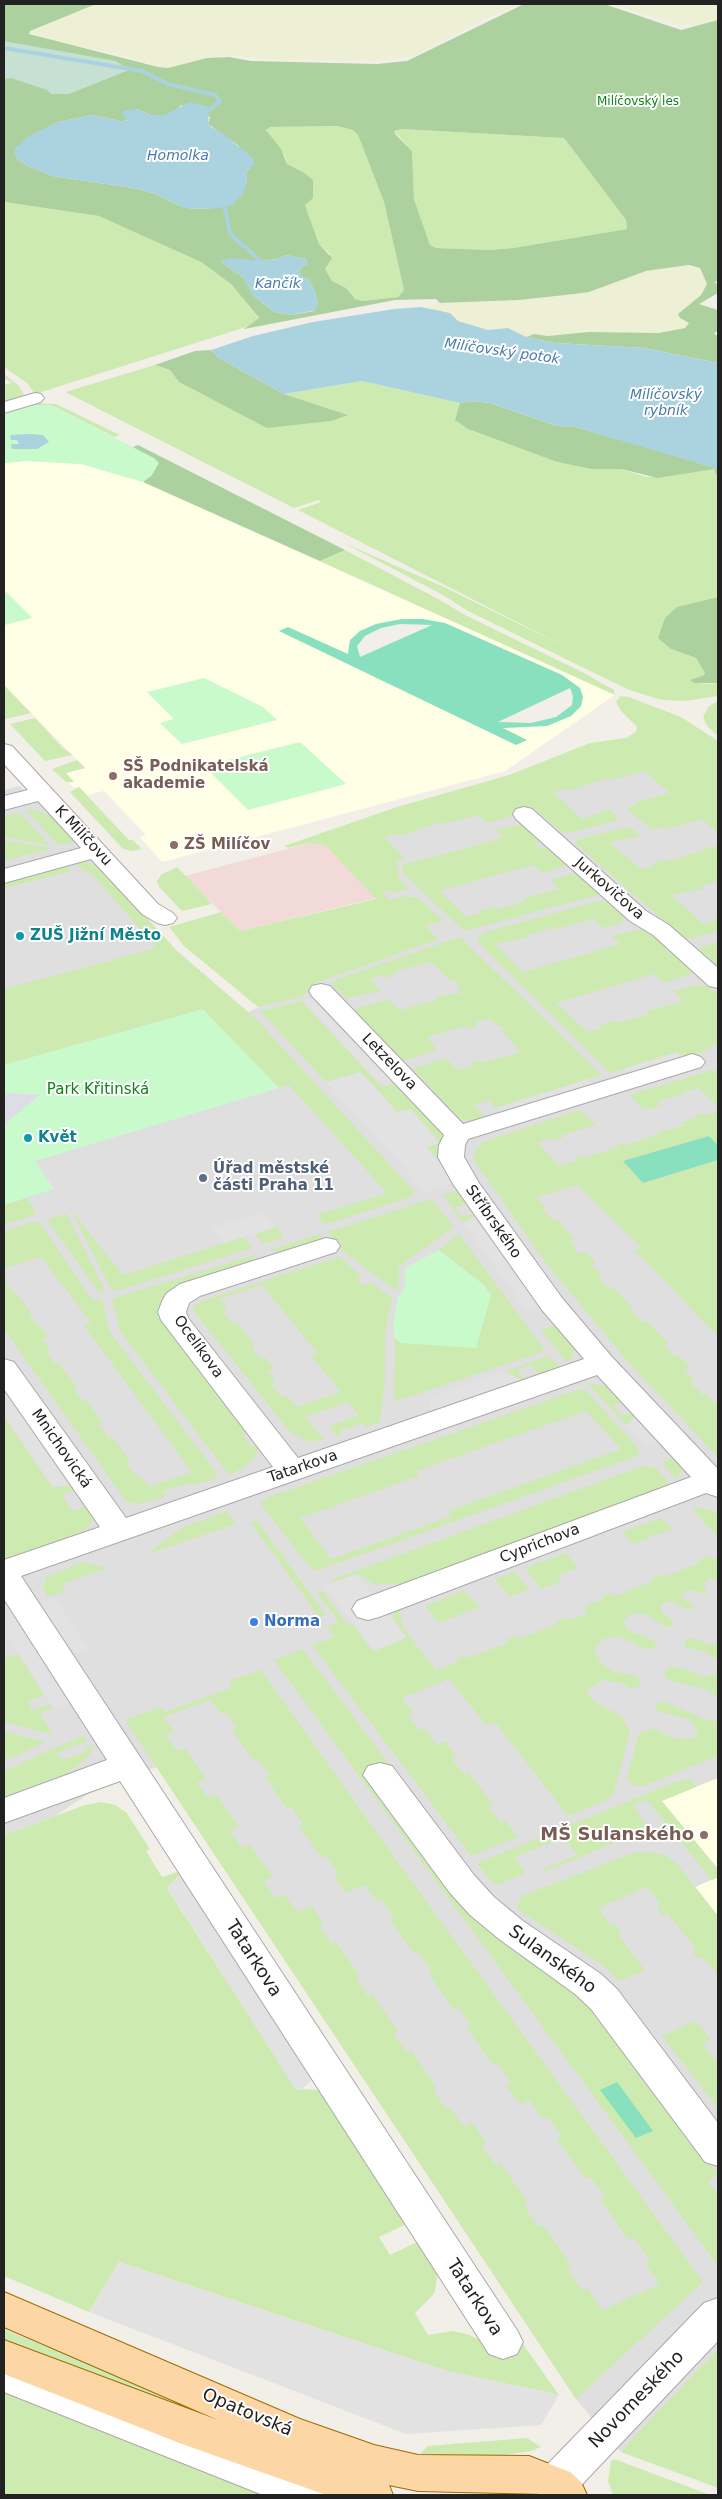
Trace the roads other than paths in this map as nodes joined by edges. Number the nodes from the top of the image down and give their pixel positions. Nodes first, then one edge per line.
1 (34, 398) dead end
2 (4, 408) edge
3 (4, 750) edge
4 (43, 793) junction
5 (4, 803) edge
6 (524, 814) dead end
7 (96, 851) junction
8 (4, 876) edge
9 (164, 918) dead end
10 (718, 981) edge
11 (321, 991) dead end
12 (692, 1062) dead end
13 (458, 1134) junction
14 (326, 1246) dead end
15 (602, 1363) junction
16 (4, 1368) edge
17 (292, 1471) junction
18 (715, 1484) edge
19 (119, 1531) junction
20 (4, 1571) edge
21 (4, 1575) edge
22 (368, 1609) dead end
23 (128, 1765) junction
24 (380, 1775) dead end
25 (4, 1810) edge
26 (718, 2151) edge
27 (4, 2309) edge
28 (718, 2315) edge
29 (503, 2342) dead end
30 (4, 2357) edge
31 (4, 2374) edge
32 (501, 2474) junction
33 (560, 2490) edge
34 (310, 2495) edge
35 (373, 2495) edge
36 (464, 2495) edge

1 - 2 street
3 - 4 street, K Milíčovu
4 - 5 street
4 - 7 street, K Milíčovu
6 - 10 street, Jurkovičova
7 - 8 street
7 - 9 street, K Milíčovu
11 - 13 street, Letzelova
12 - 13 street
13 - 15 street, Stříbrského
14 - 17 street, Ocelíkova
15 - 17 street, Tatarkova
15 - 18 street, Stříbrského
16 - 19 street, Mnichovická
17 - 19 street, Tatarkova
18 - 22 street, Cyprichova
19 - 20 street, Tatarkova
21 - 23 street, Tatarkova
23 - 25 street
23 - 29 street, Tatarkova
24 - 26 street, Sulanského
27 - 32 main road, Opatovská
28 - 33 street, Novomeského
30 - 35 main road, Opatovská
31 - 34 street
32 - 33 main road, Opatovská
32 - 36 main road, Opatovská

